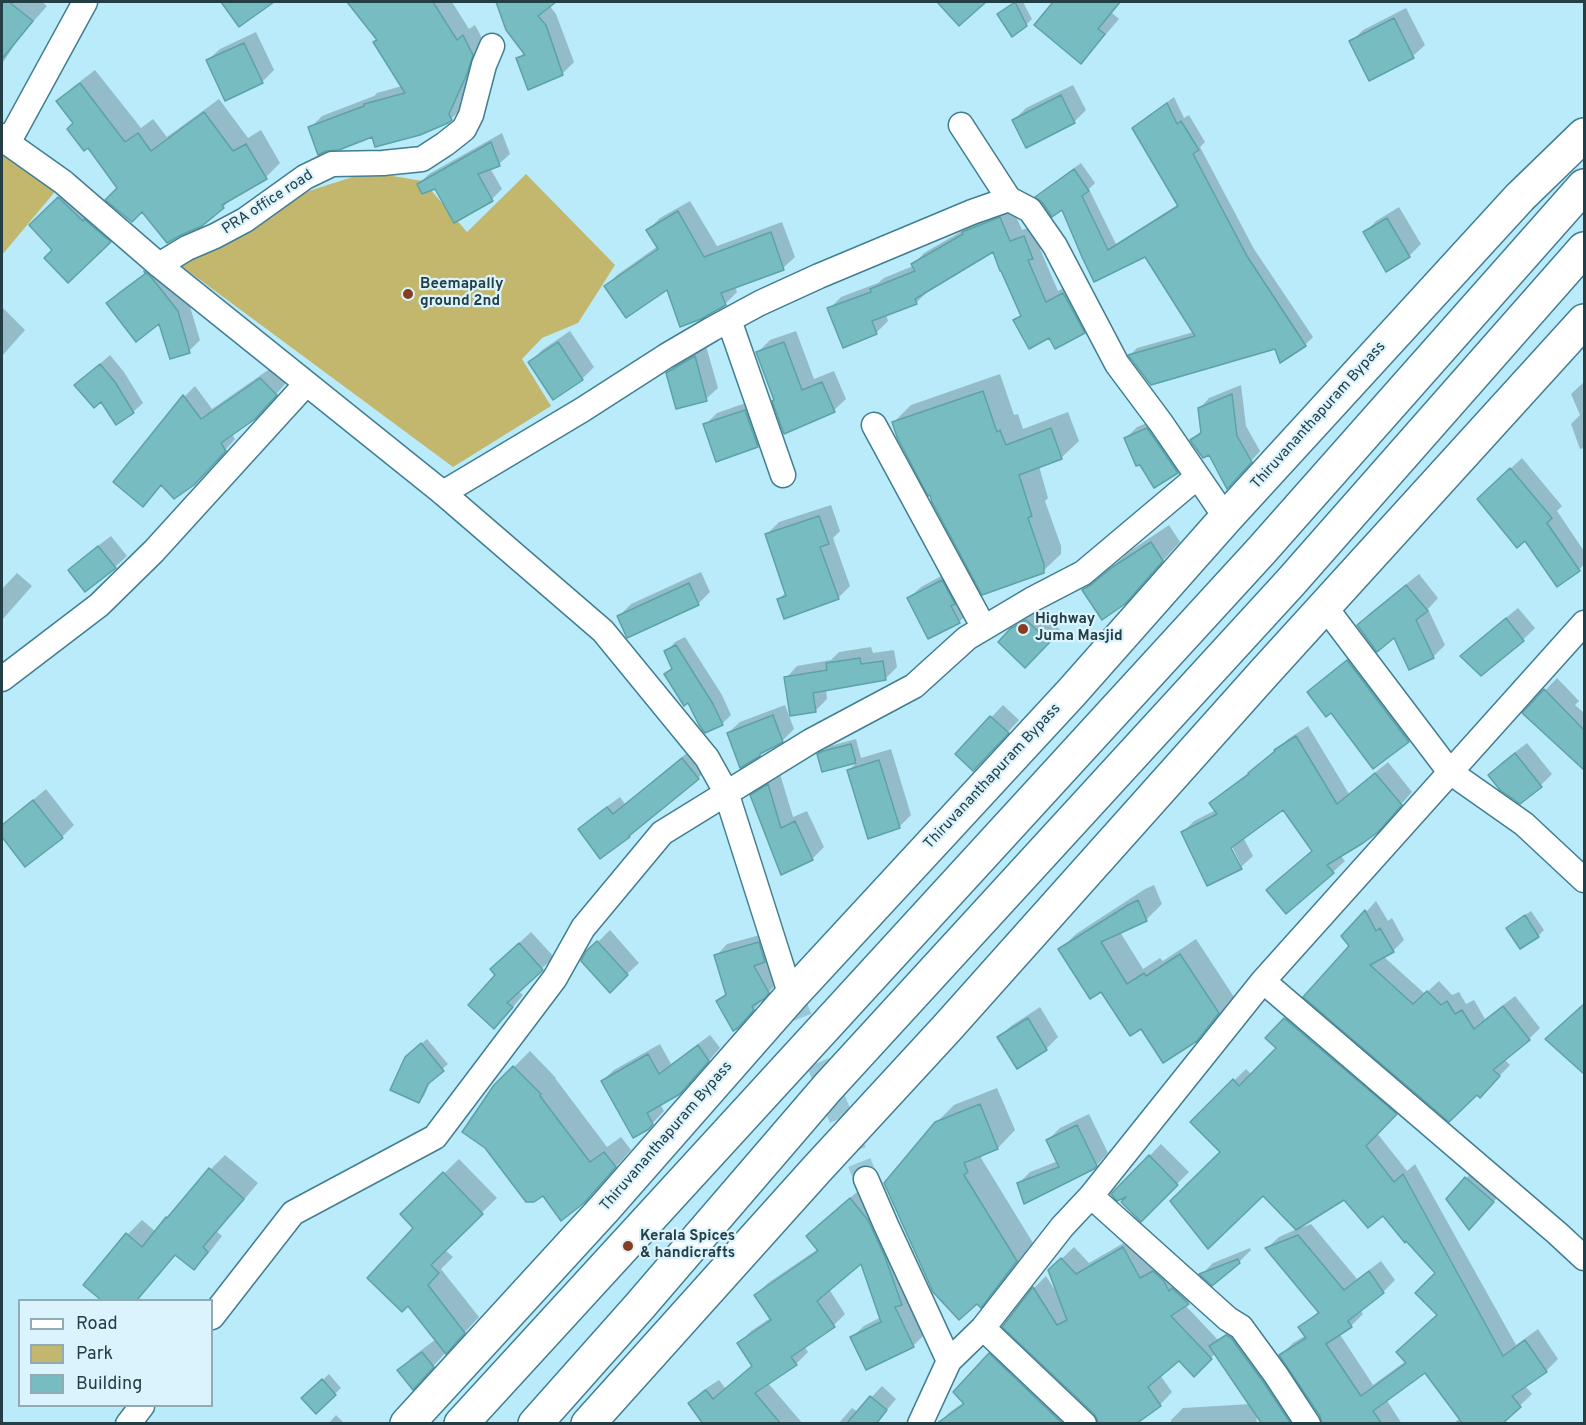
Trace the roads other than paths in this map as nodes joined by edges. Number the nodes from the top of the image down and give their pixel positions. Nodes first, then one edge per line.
1 (86, 2) edge
2 (492, 46) dead end
3 (961, 124) dead end
4 (1584, 135) edge
5 (5, 140) edge
6 (1584, 186) edge
7 (1009, 199) junction
8 (1584, 249) edge
9 (159, 265) junction
10 (729, 320) junction
11 (1584, 321) edge
12 (306, 384) junction
13 (874, 425) dead end
14 (783, 475) dead end
15 (1197, 477) junction
16 (443, 493) junction
17 (1226, 518) junction
18 (1324, 607) junction
19 (1584, 623) edge
20 (984, 628) junction
21 (2, 679) edge
22 (1450, 772) junction
23 (726, 792) junction
24 (1584, 880) edge
25 (1263, 981) junction
26 (791, 996) junction
27 (866, 1179) tunnel mouth
28 (1091, 1196) junction
29 (1584, 1258) edge
30 (213, 1316) edge
31 (982, 1328) junction
32 (949, 1361) junction
33 (141, 1407) edge
34 (128, 1424) edge
35 (407, 1424) edge
36 (460, 1424) edge
37 (535, 1424) edge
38 (588, 1424) edge
39 (920, 1424) edge
40 (1084, 1424) edge
41 (1308, 1424) edge

1 - 5 street
2 - 9 street, PRA office road
3 - 7 street
4 - 17 main road, Thiruvananthapuram Bypass
5 - 9 street
6 - 36 main road
7 - 10 street
7 - 15 street
8 - 37 main road
9 - 12 street
10 - 14 street
10 - 16 street
11 - 18 main road
12 - 16 street
12 - 21 street
13 - 20 street
15 - 17 street
15 - 20 street
16 - 23 street
17 - 26 main road, Thiruvananthapuram Bypass
18 - 22 street
18 - 38 main road
19 - 22 street
20 - 23 street
22 - 24 street
22 - 25 street
23 - 26 street
23 - 30 street
25 - 28 street
25 - 29 street
26 - 35 main road, Thiruvananthapuram Bypass
27 - 32 street
28 - 31 street
28 - 41 street
31 - 32 street
31 - 40 street
32 - 39 street
33 - 34 street

